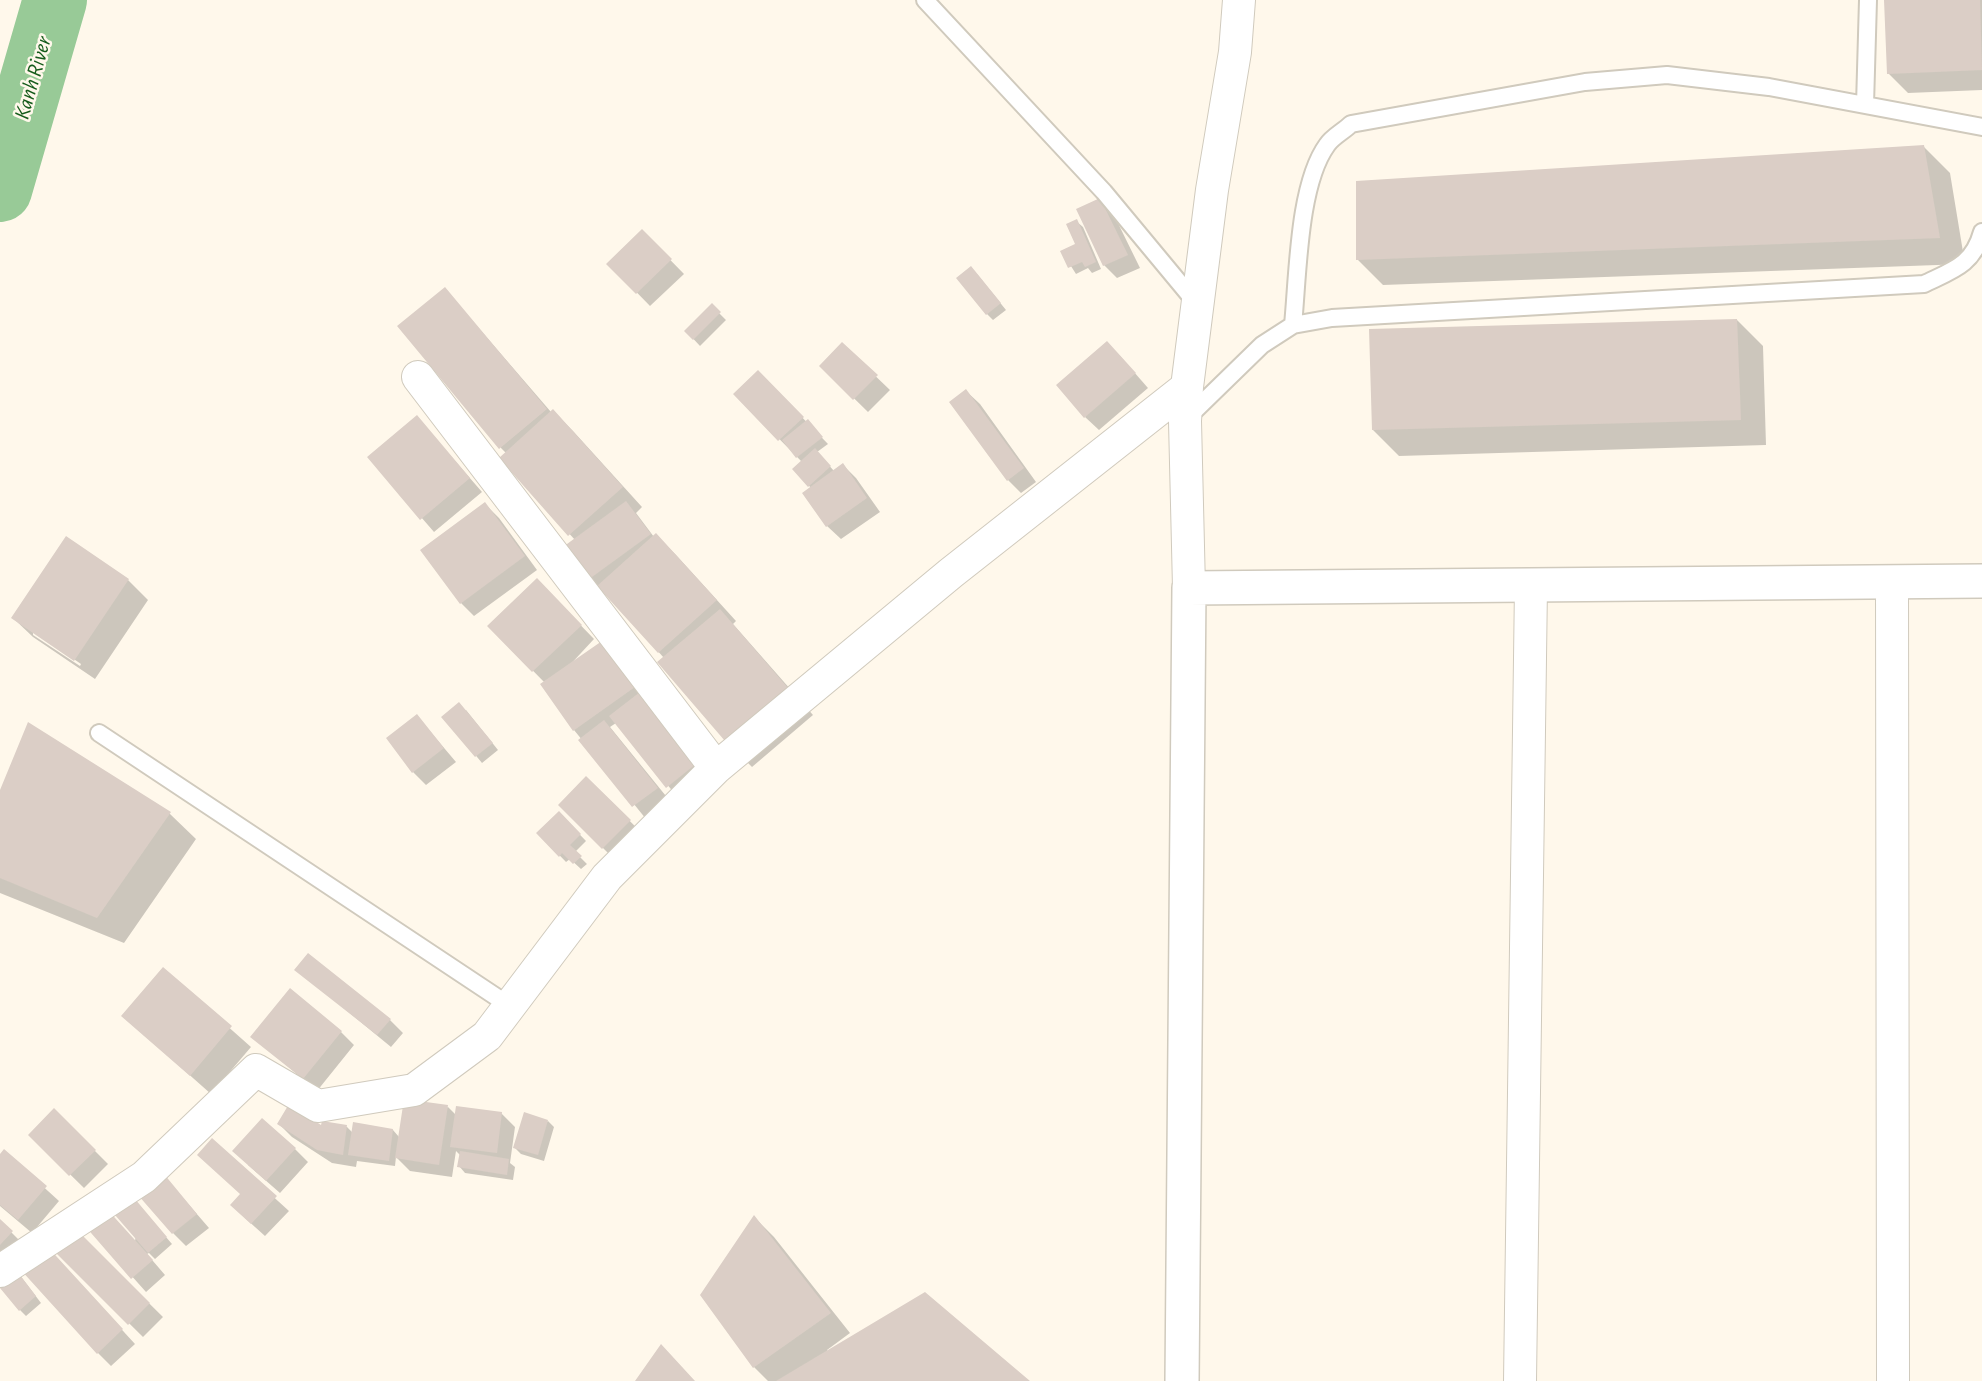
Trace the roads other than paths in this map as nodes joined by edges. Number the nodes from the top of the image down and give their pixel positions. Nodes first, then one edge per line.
1 (925, 0) edge
2 (1239, 0) edge
3 (1868, 0) edge
4 (1865, 105) junction
5 (1982, 127) edge
6 (1982, 232) edge
7 (1197, 305) junction
8 (1293, 325) junction
9 (418, 377) dead end
10 (1187, 387) junction
11 (1185, 420) junction
12 (1982, 580) edge
13 (1892, 582) junction
14 (1531, 586) junction
15 (1189, 588) junction
16 (99, 733) dead end
17 (716, 768) junction
18 (510, 1006) junction
19 (0, 1271) edge
20 (1182, 1381) edge
21 (1520, 1381) edge
22 (1893, 1381) edge

1 - 7 lane
2 - 7 street
3 - 4 lane
4 - 5 lane
4 - 8 lane
6 - 8 lane
7 - 10 street
8 - 11 lane
9 - 17 street
10 - 11 street
10 - 17 street
11 - 15 street
12 - 13 street
13 - 14 street
13 - 22 street
14 - 15 street
14 - 21 street
15 - 20 street
16 - 18 lane
17 - 18 street
18 - 19 street

